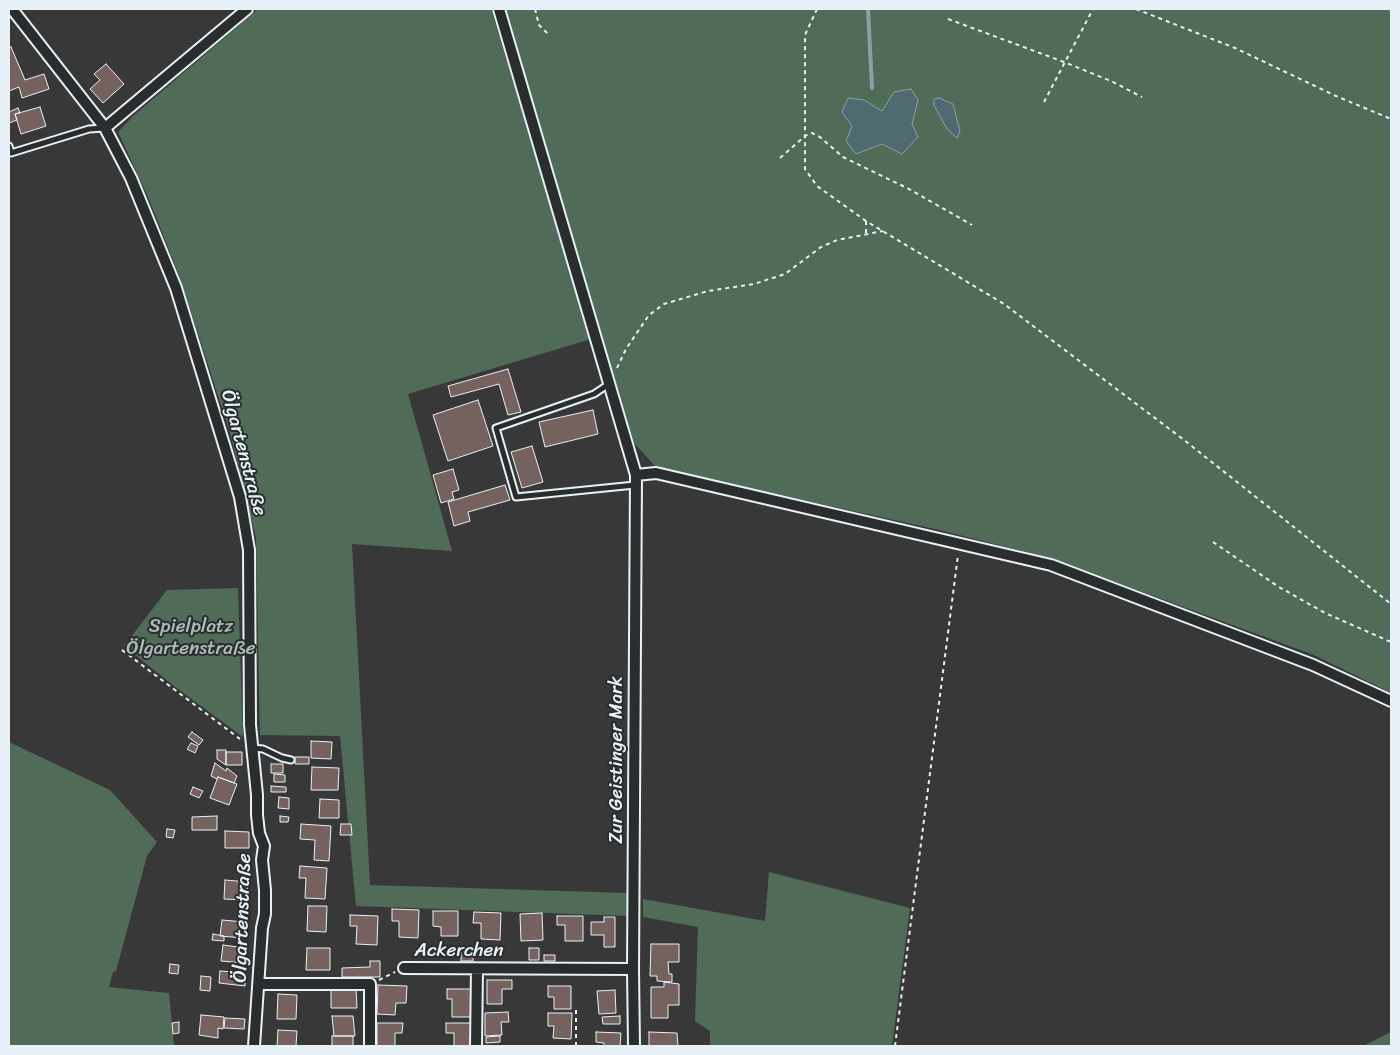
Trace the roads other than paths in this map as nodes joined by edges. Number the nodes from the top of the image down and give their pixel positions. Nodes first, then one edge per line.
1 (12, 9) edge
2 (247, 9) edge
3 (498, 9) edge
4 (105, 128) junction
5 (9, 146) edge
6 (10, 153) edge
7 (609, 384) junction
8 (636, 480) junction
9 (1391, 701) edge
10 (252, 748) junction
11 (291, 760) dead end
12 (404, 968) road end
13 (477, 969) junction
14 (633, 969) junction
15 (259, 984) junction
16 (254, 1046) edge
17 (370, 1046) edge
18 (476, 1046) edge
19 (634, 1046) edge

1 - 4 street, Ölgartenstraße
2 - 4 street
3 - 7 street, Zur Geistinger Mark
4 - 6 lane
4 - 10 street, Ölgartenstraße
5 - 6 lane
7 - 8 street, Zur Geistinger Mark
7 - 8 lane
8 - 9 street
8 - 14 street, Zur Geistinger Mark
10 - 11 lane
10 - 15 street, Ölgartenstraße
12 - 13 street, Ackerchen
13 - 14 street, Ackerchen
13 - 18 street
14 - 19 street, Zur Geistinger Mark
15 - 16 street, Ölgartenstraße
15 - 17 street

